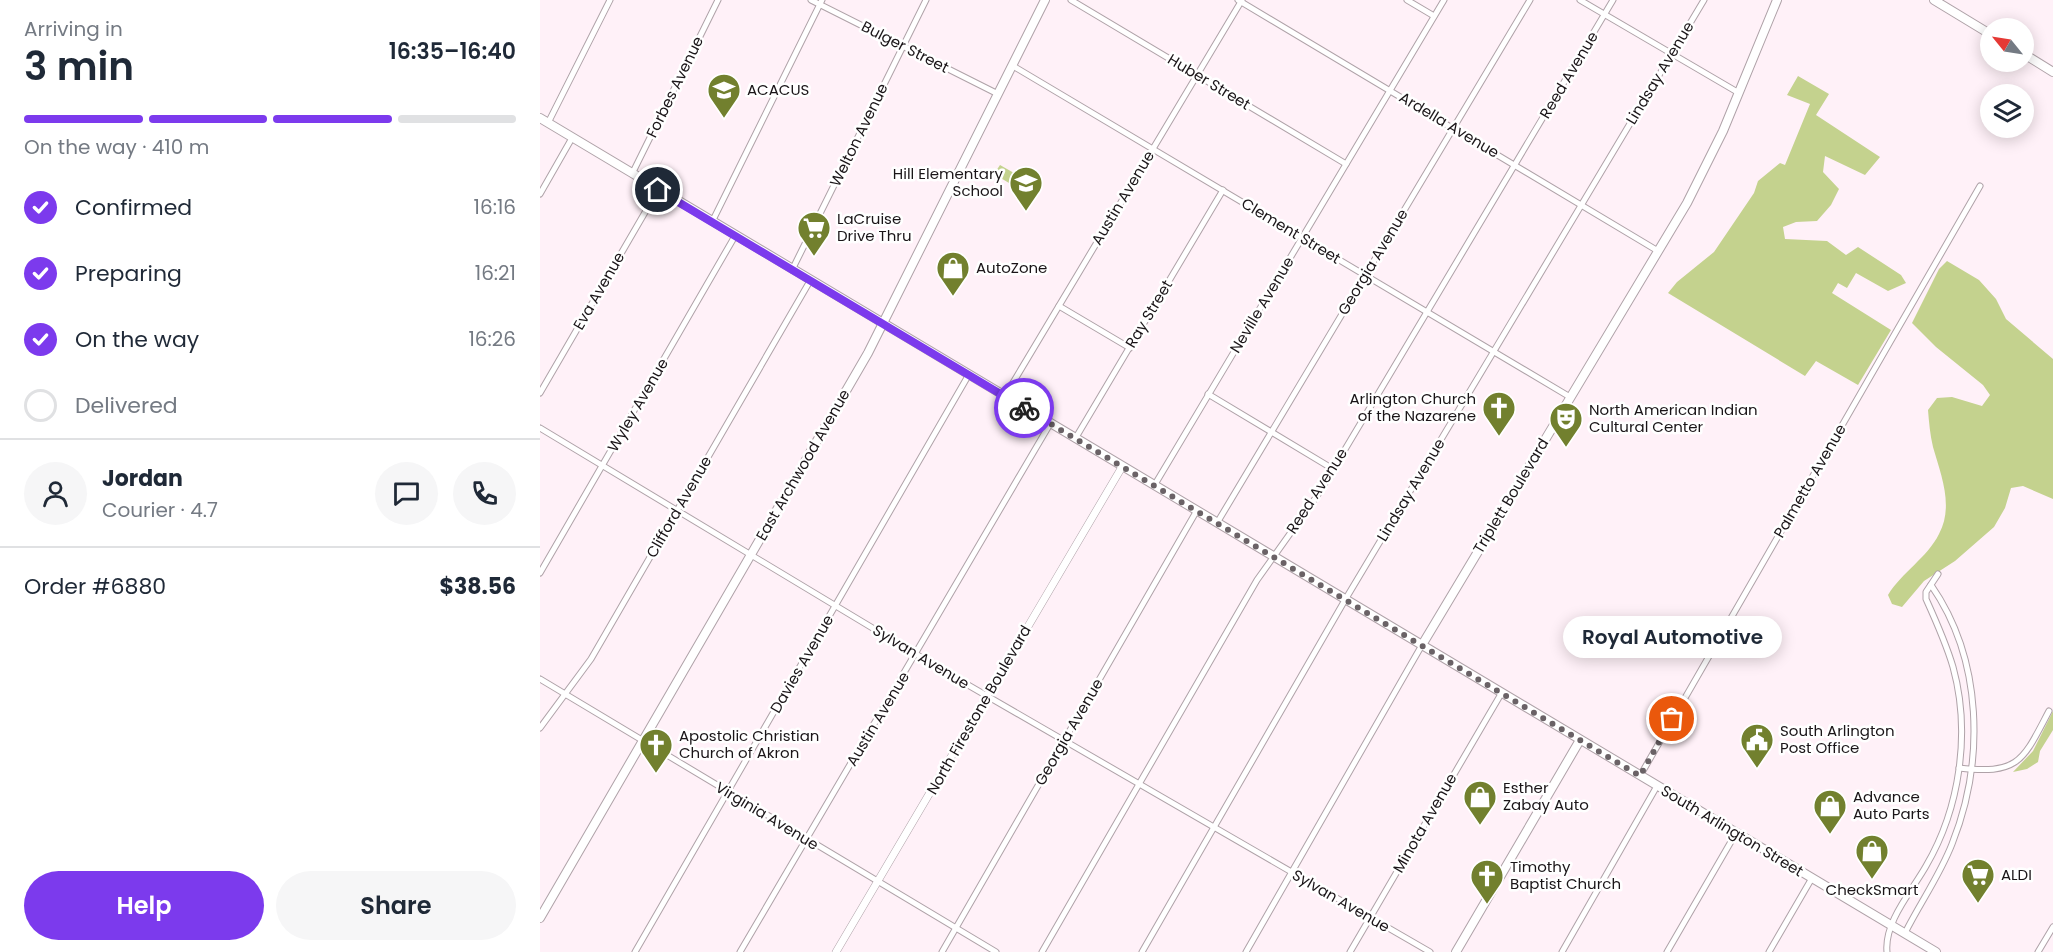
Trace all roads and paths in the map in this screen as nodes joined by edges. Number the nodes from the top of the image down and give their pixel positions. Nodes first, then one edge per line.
1 (610, 0) edge
2 (718, 0) edge
3 (812, 0) edge
4 (926, 0) edge
5 (1045, 0) edge
6 (1071, 0) edge
7 (1240, 0) edge
8 (1407, 0) edge
9 (1444, 0) edge
10 (1530, 0) edge
11 (1580, 0) edge
12 (1613, 0) edge
13 (1704, 0) edge
14 (1777, 0) edge
15 (1934, 0) edge
16 (821, 2) edge
17 (1605, 15) junction
18 (1434, 16) junction
19 (1980, 28) edge
20 (903, 46) junction
21 (1671, 54) junction
22 (2034, 60) edge
23 (1012, 66) junction
24 (2053, 72) edge
25 (1197, 75) junction
26 (1390, 90) junction
27 (1740, 93) junction
28 (998, 94) junction
29 (544, 121) edge
30 (1454, 127) junction
31 (572, 138) junction
32 (1153, 148) junction
33 (1346, 164) junction
34 (1515, 165) junction
35 (632, 174) junction
36 (1980, 186) dead end
37 (658, 190) junction
38 (1223, 190) junction
39 (540, 194) edge
40 (1581, 204) junction
41 (712, 222) junction
42 (735, 236) junction
43 (1302, 237) junction
44 (1658, 251) junction
45 (792, 270) junction
46 (1365, 275) junction
47 (810, 281) junction
48 (1059, 306) junction
49 (1427, 312) junction
50 (884, 324) junction
51 (1130, 348) junction
52 (1494, 351) junction
53 (968, 376) junction
54 (540, 393) edge
55 (1208, 394) junction
56 (1005, 396) junction
57 (1570, 397) junction
58 (1050, 424) junction
59 (540, 428) edge
60 (1271, 432) junction
61 (1075, 439) junction
62 (603, 465) junction
63 (1122, 467) junction
64 (1333, 469) junction
65 (1154, 486) junction
66 (677, 510) junction
67 (1196, 512) junction
68 (1217, 523) junction
69 (751, 555) junction
70 (1272, 555) junction
71 (540, 573) edge
72 (1938, 574) dead end
73 (1931, 585) junction
74 (1345, 600) junction
75 (836, 605) junction
76 (1422, 645) junction
77 (916, 654) junction
78 (540, 679) edge
79 (1501, 694) junction
80 (567, 695) junction
81 (987, 696) junction
82 (2049, 711) dead end
83 (540, 728) edge
84 (1580, 740) junction
85 (642, 741) junction
86 (1063, 741) junction
87 (1959, 768) junction
88 (1971, 770) junction
89 (1640, 776) junction
90 (1139, 784) junction
91 (1657, 786) junction
92 (727, 792) junction
93 (1214, 827) junction
94 (1736, 833) junction
95 (806, 840) junction
96 (1292, 872) junction
97 (1812, 878) junction
98 (877, 882) junction
99 (1370, 917) junction
100 (540, 918) edge
101 (1891, 925) junction
102 (2053, 927) edge
103 (956, 928) junction
104 (1905, 933) junction
105 (635, 952) edge
106 (740, 952) edge
107 (836, 952) edge
108 (942, 952) edge
109 (996, 952) edge
110 (1042, 952) edge
111 (1142, 952) edge
112 (1246, 952) edge
113 (1350, 952) edge
114 (1430, 952) edge
115 (1456, 952) edge
116 (1562, 952) edge
117 (1667, 952) edge
118 (1769, 952) edge
119 (1887, 952) edge
120 (1935, 952) edge
121 (2038, 952) edge

1 - 29 street
2 - 35 street, Forbes Avenue
3 - 16 street, Bulger Street
4 - 20 street, Welton Avenue
5 - 23 main road, East Archwood Avenue
6 - 25 street, Huber Street
7 - 25 street, Austin Avenue
7 - 26 street, Ardella Avenue
8 - 18 street
9 - 18 street, Neville Avenue
10 - 30 street, Georgia Avenue
11 - 17 street
12 - 17 street, Reed Avenue
13 - 21 street, Lindsay Avenue
14 - 27 main road, Triplett Boulevard
15 - 19 main road
16 - 20 street, Bulger Street
16 - 41 street
17 - 21 street
17 - 34 street, Reed Avenue
18 - 26 street, Neville Avenue
20 - 28 street, Bulger Street
20 - 45 street, Welton Avenue
21 - 27 street
21 - 40 street, Lindsay Avenue
22 - 24 main road
23 - 28 main road, East Archwood Avenue
23 - 32 street, Clement Street
25 - 32 street, Austin Avenue
25 - 33 street, Huber Street
26 - 30 street, Ardella Avenue
26 - 33 street, Neville Avenue
27 - 44 main road, Triplett Boulevard
28 - 50 main road, East Archwood Avenue
29 - 31 main road, South Arlington Street
30 - 34 street, Ardella Avenue
30 - 46 street, Georgia Avenue
31 - 35 main road, South Arlington Street
31 - 39 street
32 - 38 street, Clement Street
32 - 48 street, Austin Avenue
33 - 43 street, Neville Avenue
34 - 40 street, Ardella Avenue
34 - 49 street, Reed Avenue
35 - 37 main road, South Arlington Street
36 - 89 street, Palmetto Avenue
37 - 41 main road, South Arlington Street
37 - 54 street, Eva Avenue
38 - 43 street, Clement Street
38 - 51 street, Ray Street
40 - 44 street, Ardella Avenue
40 - 52 street, Lindsay Avenue
41 - 42 main road, South Arlington Street
42 - 45 main road, South Arlington Street
42 - 62 street, Wyley Avenue
43 - 46 street, Clement Street
43 - 55 street, Neville Avenue
44 - 57 main road, Triplett Boulevard
45 - 47 main road, South Arlington Street
46 - 49 street, Clement Street
46 - 60 street, Georgia Avenue
47 - 50 main road, South Arlington Street
47 - 66 street, Clifford Avenue
48 - 51 street
48 - 56 street, Austin Avenue
49 - 52 street, Clement Street
49 - 64 street, Reed Avenue
50 - 53 main road, South Arlington Street
50 - 69 main road, East Archwood Avenue
51 - 61 street, Ray Street
52 - 57 street, Clement Street
52 - 74 street, Lindsay Avenue
53 - 56 main road, South Arlington Street
53 - 75 street, Davies Avenue
55 - 60 street
55 - 65 street, Neville Avenue
56 - 58 main road, South Arlington Street
57 - 76 main road, Triplett Boulevard
58 - 61 main road, South Arlington Street
58 - 77 street, Austin Avenue
59 - 62 street, Sylvan Avenue
60 - 64 street
60 - 68 street, Georgia Avenue
61 - 63 main road, South Arlington Street
62 - 66 street, Sylvan Avenue
62 - 71 street, Wyley Avenue
63 - 65 main road, South Arlington Street
63 - 81 street, North Firestone Boulevard
64 - 70 street, Reed Avenue
65 - 67 main road, South Arlington Street
66 - 69 street, Sylvan Avenue
66 - 80 street, Clifford Avenue
67 - 68 main road, South Arlington Street
67 - 86 street, Georgia Avenue
68 - 70 main road, South Arlington Street
69 - 75 street, Sylvan Avenue
69 - 85 main road, East Archwood Avenue
70 - 74 main road, South Arlington Street
70 - 90 street, Reed Avenue
72 - 73 street
73 - 87 street
73 - 88 street
74 - 76 main road, South Arlington Street
74 - 93 street, Lindsay Avenue
75 - 77 street, Sylvan Avenue
75 - 92 street, Davies Avenue
76 - 79 main road, South Arlington Street
76 - 96 street, Triplett Boulevard
77 - 81 street, Sylvan Avenue
77 - 95 street, Austin Avenue
78 - 80 street, Virginia Avenue
79 - 84 main road, South Arlington Street
79 - 99 street, Minota Avenue
80 - 83 street, Clifford Avenue
80 - 85 street, Virginia Avenue
81 - 86 street, Sylvan Avenue
81 - 98 street, North Firestone Boulevard
82 - 88 street
84 - 89 main road, South Arlington Street
84 - 115 main road
85 - 92 street, Virginia Avenue
85 - 100 main road, East Archwood Avenue
86 - 90 street, Sylvan Avenue
86 - 103 street, Georgia Avenue
87 - 88 street
87 - 101 street
88 - 104 street
89 - 91 main road, South Arlington Street
90 - 93 street, Sylvan Avenue
90 - 110 street, Reed Avenue
91 - 94 main road, South Arlington Street
91 - 116 street
92 - 95 street, Virginia Avenue
92 - 105 street, Davies Avenue
93 - 96 street, Sylvan Avenue
93 - 111 street, Lindsay Avenue
94 - 97 main road, South Arlington Street
94 - 117 street
95 - 98 street, Virginia Avenue
95 - 106 street, Austin Avenue
96 - 99 street, Sylvan Avenue
96 - 112 street, Triplett Boulevard
97 - 101 main road, South Arlington Street
97 - 118 street
98 - 103 street, Virginia Avenue
98 - 107 street, North Firestone Boulevard
99 - 113 street, Minota Avenue
99 - 114 street, Sylvan Avenue
101 - 104 main road, South Arlington Street
101 - 119 street
102 - 121 street
103 - 108 street, Georgia Avenue
103 - 109 street, Virginia Avenue
104 - 120 main road, South Arlington Street

